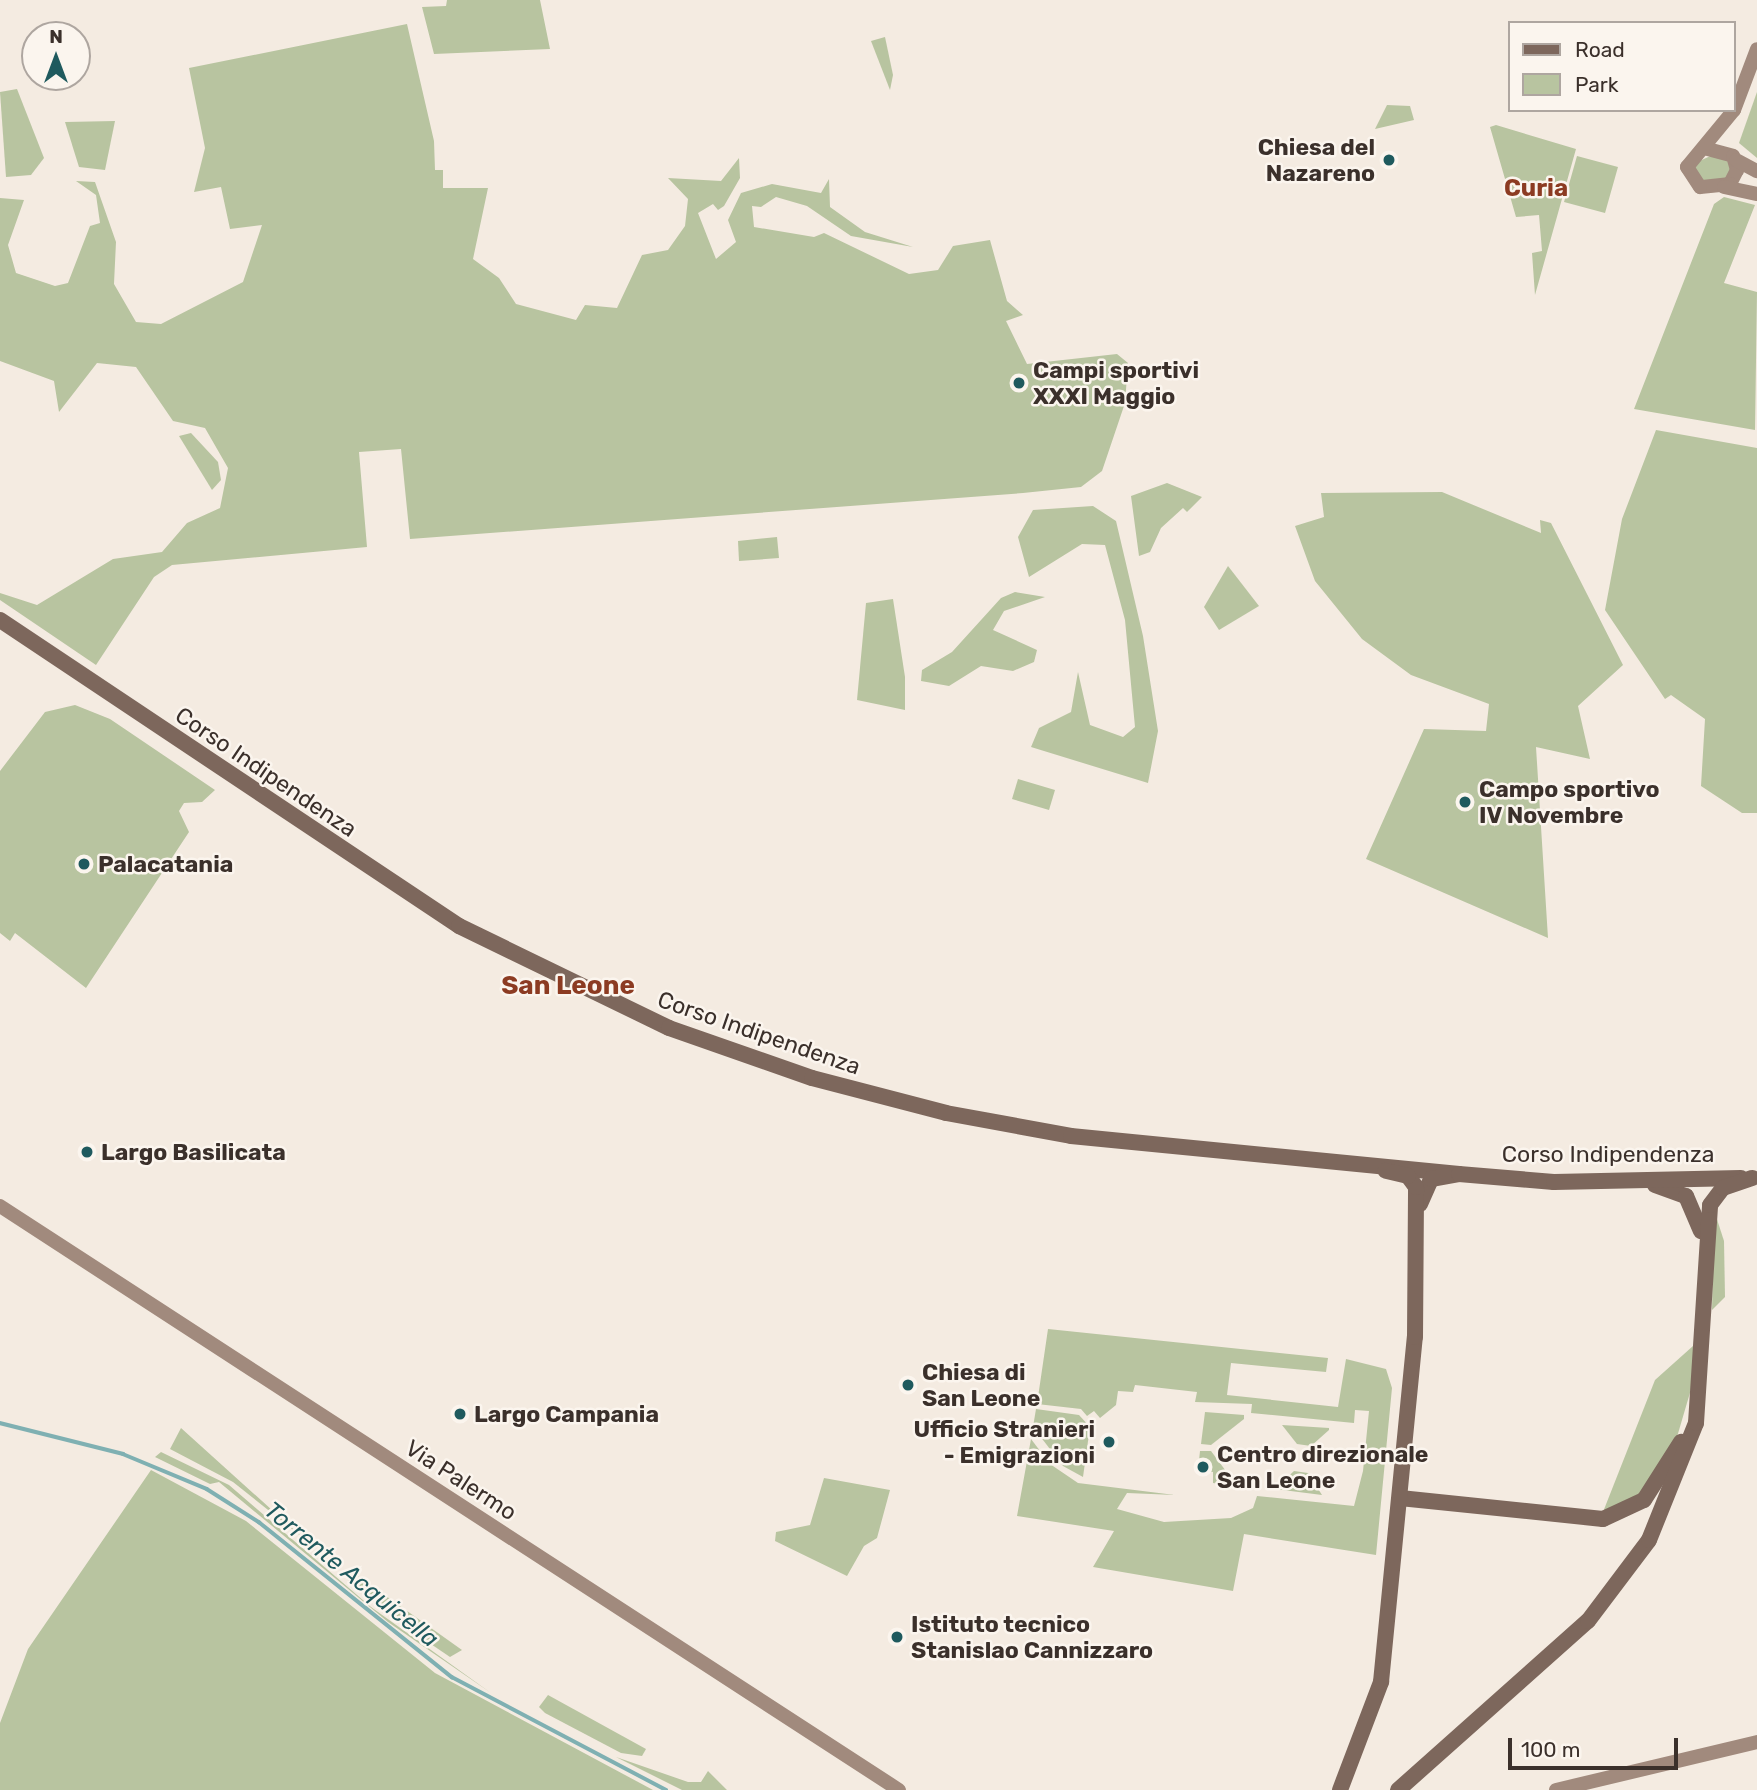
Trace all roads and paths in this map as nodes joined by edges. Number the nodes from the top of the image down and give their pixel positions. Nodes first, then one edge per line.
1 (1757, 49) edge
2 (1736, 106) edge
3 (1733, 112) edge
4 (1735, 112) edge
5 (1704, 148) junction
6 (1735, 158) junction
7 (1757, 171) edge
8 (1724, 187) junction
9 (1757, 194) edge
10 (0, 620) edge
11 (1359, 1165) junction
12 (1459, 1174) junction
13 (1755, 1178) edge
14 (1632, 1181) junction
15 (0, 1206) edge
16 (1418, 1214) junction
17 (1706, 1257) junction
18 (1701, 1383) junction
19 (1399, 1499) junction
20 (1757, 1742) edge
21 (899, 1790) edge
22 (1340, 1790) edge
23 (1398, 1790) edge
24 (1556, 1790) edge

1 - 2 main road
3 - 5 main road
4 - 6 main road
5 - 6 main road
5 - 8 main road
6 - 7 main road
6 - 8 main road
8 - 9 main road
10 - 11 main road, Corso Indipendenza
11 - 12 main road, Corso Indipendenza
11 - 16 main road
12 - 14 main road, Corso Indipendenza
12 - 16 main road
13 - 14 main road, Corso Indipendenza
13 - 17 main road
14 - 17 main road
15 - 21 main road, Via Palermo
16 - 19 main road
17 - 18 main road
18 - 19 main road
18 - 23 main road
19 - 22 main road
20 - 24 main road

